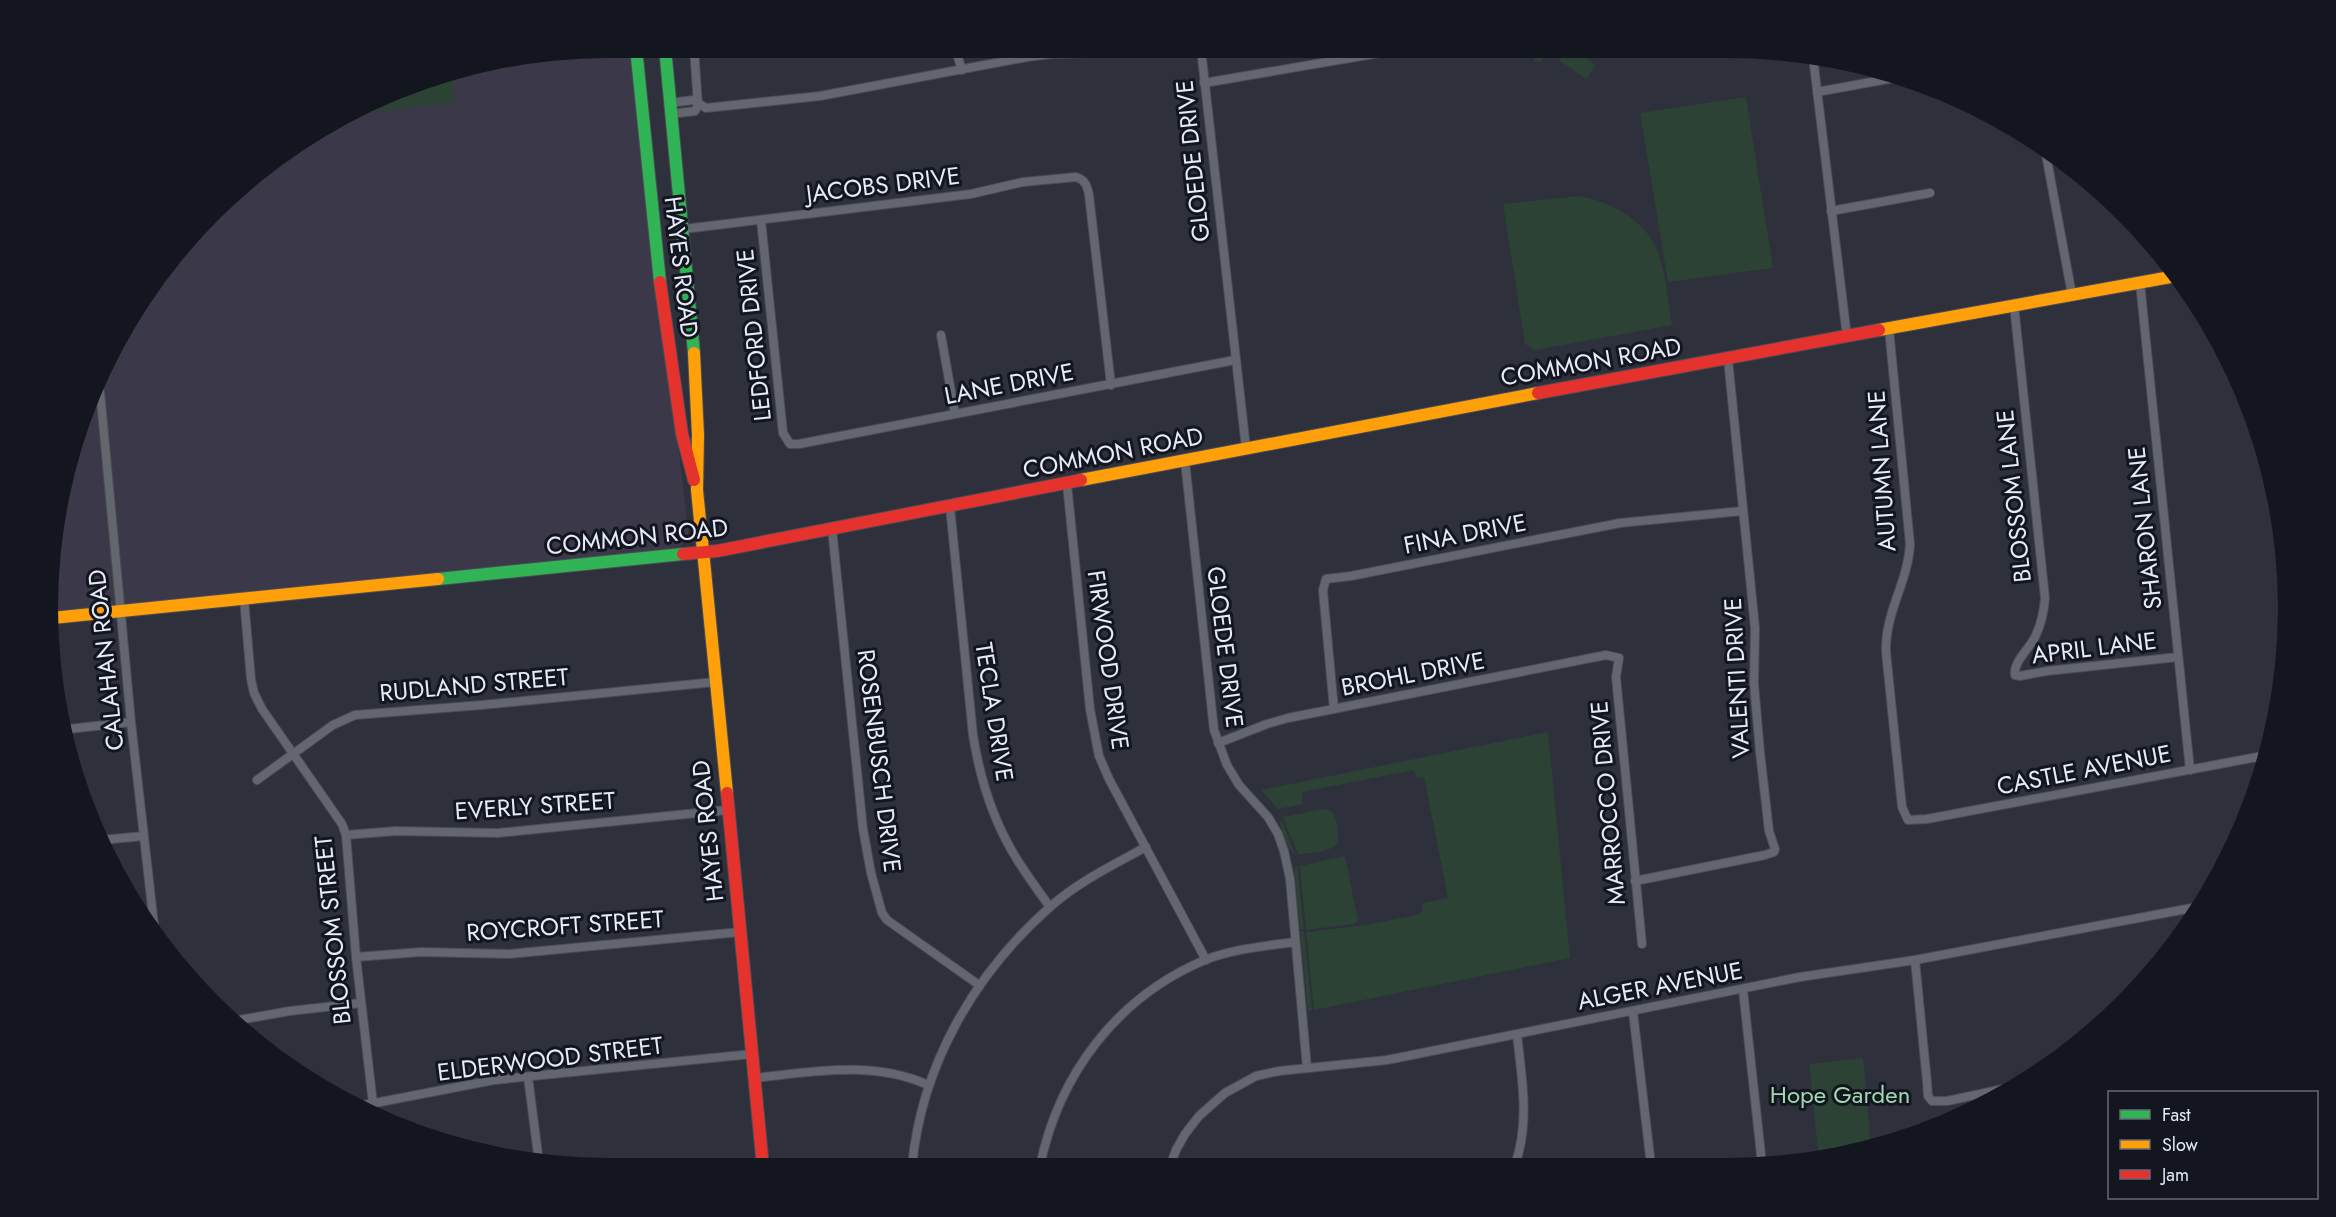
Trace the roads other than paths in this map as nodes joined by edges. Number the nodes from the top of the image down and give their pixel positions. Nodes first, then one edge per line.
1 (637, 58) edge
2 (666, 58) edge
3 (695, 58) edge
4 (958, 58) edge
5 (1025, 58) edge
6 (1202, 58) edge
7 (1350, 58) edge
8 (1813, 65) edge
9 (962, 70) junction
10 (1880, 80) edge
11 (1204, 83) junction
12 (1817, 92) junction
13 (698, 105) junction
14 (671, 109) junction
15 (2047, 161) edge
16 (1930, 193) dead end
17 (1832, 211) junction
18 (761, 219) junction
19 (684, 229) junction
20 (2167, 278) edge
21 (2140, 283) junction
22 (2072, 295) junction
23 (2014, 305) junction
24 (1889, 329) junction
25 (941, 335) dead end
26 (1847, 337) junction
27 (694, 356) junction
28 (671, 359) junction
29 (1728, 359) junction
30 (1235, 360) junction
31 (1111, 385) junction
32 (100, 397) edge
33 (955, 414) junction
34 (790, 444) joint
35 (1246, 448) junction
36 (1185, 461) junction
37 (1067, 484) junction
38 (697, 490) junction
39 (950, 507) junction
40 (1742, 511) junction
41 (832, 529) junction
42 (703, 554) junction
43 (244, 599) junction
44 (120, 611) junction
45 (59, 617) edge
46 (2178, 657) junction
47 (1619, 658) joint
48 (2015, 675) joint
49 (715, 682) junction
50 (1334, 709) junction
51 (131, 722) junction
52 (72, 729) edge
53 (1218, 743) junction
54 (293, 753) junction
55 (2257, 757) edge
56 (2190, 770) junction
57 (257, 780) dead end
58 (727, 810) junction
59 (1908, 820) joint
60 (346, 835) junction
61 (144, 836) junction
62 (109, 839) edge
63 (1146, 848) junction
64 (1635, 881) junction
65 (1050, 907) junction
66 (2188, 909) edge
67 (153, 917) edge
68 (740, 932) junction
69 (1295, 942) junction
70 (1642, 944) dead end
71 (356, 957) junction
72 (1206, 960) junction
73 (1915, 960) junction
74 (979, 985) junction
75 (1743, 990) junction
76 (361, 1003) junction
77 (1633, 1012) junction
78 (243, 1019) edge
79 (1517, 1035) junction
80 (752, 1054) junction
81 (1307, 1068) junction
82 (528, 1077) junction
83 (754, 1078) junction
84 (928, 1085) junction
85 (1990, 1092) edge
86 (373, 1104) joint
87 (538, 1154) edge
88 (1761, 1157) edge
89 (762, 1158) edge
90 (913, 1158) edge
91 (1042, 1158) edge
92 (1173, 1158) edge
93 (1517, 1158) edge
94 (1649, 1158) edge

1 - 28 street, HAYES ROAD
2 - 14 street, HAYES ROAD
3 - 13 street
4 - 9 street
5 - 9 street
6 - 11 street, GLOEDE DRIVE
7 - 11 street
8 - 12 street
9 - 13 street
10 - 12 street
11 - 30 street, GLOEDE DRIVE
12 - 17 street
13 - 14 street
14 - 19 street, HAYES ROAD
15 - 22 street
16 - 17 street
17 - 26 street
18 - 19 street, JACOBS DRIVE
18 - 31 street, JACOBS DRIVE
18 - 34 street, LEDFORD DRIVE
19 - 27 street, HAYES ROAD
20 - 21 street, COMMON ROAD
21 - 22 street, COMMON ROAD
21 - 46 street, SHARON LANE
22 - 23 street, COMMON ROAD
23 - 24 street, COMMON ROAD
23 - 48 street, BLOSSOM LANE
24 - 26 street, COMMON ROAD
24 - 59 street, AUTUMN LANE
25 - 33 street
26 - 29 street, COMMON ROAD
27 - 28 street
27 - 38 street, HAYES ROAD
28 - 38 street, HAYES ROAD
29 - 35 street, COMMON ROAD
29 - 40 street, VALENTI DRIVE
30 - 31 street, LANE DRIVE
30 - 35 street, GLOEDE DRIVE
31 - 33 street, LANE DRIVE
32 - 44 street, CALAHAN ROAD
33 - 34 street, LANE DRIVE
35 - 36 street, COMMON ROAD
36 - 37 street, COMMON ROAD
36 - 53 street, GLOEDE DRIVE
37 - 39 street, COMMON ROAD
37 - 63 street, FIRWOOD DRIVE
38 - 42 street, HAYES ROAD
39 - 41 street, COMMON ROAD
39 - 65 street, TECLA DRIVE
40 - 50 street, FINA DRIVE
40 - 64 street, VALENTI DRIVE
41 - 42 street, COMMON ROAD
41 - 74 street, ROSENBUSCH DRIVE
42 - 43 street, COMMON ROAD
42 - 49 street, HAYES ROAD
43 - 44 street, COMMON ROAD
43 - 54 street, BLOSSOM STREET
44 - 45 street, COMMON ROAD
44 - 51 street, CALAHAN ROAD
46 - 48 street, APRIL LANE
46 - 56 street, SHARON LANE
47 - 50 street, BROHL DRIVE
47 - 64 street, MARROCCO DRIVE
49 - 54 street, RUDLAND STREET
49 - 58 street, HAYES ROAD
50 - 53 street, BROHL DRIVE
51 - 52 street
51 - 61 street, CALAHAN ROAD
53 - 69 street, GLOEDE DRIVE
54 - 57 street, RUDLAND STREET
54 - 60 street, BLOSSOM STREET
55 - 56 street, CASTLE AVENUE
56 - 59 street, CASTLE AVENUE
58 - 60 street, EVERLY STREET
58 - 68 street, HAYES ROAD
60 - 71 street, BLOSSOM STREET
61 - 62 street
61 - 67 street, CALAHAN ROAD
63 - 65 street
63 - 72 street, FIRWOOD DRIVE
64 - 70 street, MARROCCO DRIVE
65 - 74 street
66 - 73 street, ALGER AVENUE
68 - 71 street, ROYCROFT STREET
68 - 80 street, HAYES ROAD
69 - 72 street
69 - 81 street, GLOEDE DRIVE
71 - 76 street, BLOSSOM STREET
72 - 91 street
73 - 75 street, ALGER AVENUE
73 - 85 street
74 - 84 street
75 - 77 street, ALGER AVENUE
75 - 88 street
76 - 78 street
76 - 86 street, BLOSSOM STREET
77 - 79 street, ALGER AVENUE
77 - 94 street
79 - 81 street, ALGER AVENUE
79 - 93 street
80 - 82 street, ELDERWOOD STREET
80 - 83 street, HAYES ROAD
81 - 92 street, ALGER AVENUE
82 - 86 street, ELDERWOOD STREET
82 - 87 street
83 - 84 street
83 - 89 street, HAYES ROAD
84 - 90 street

